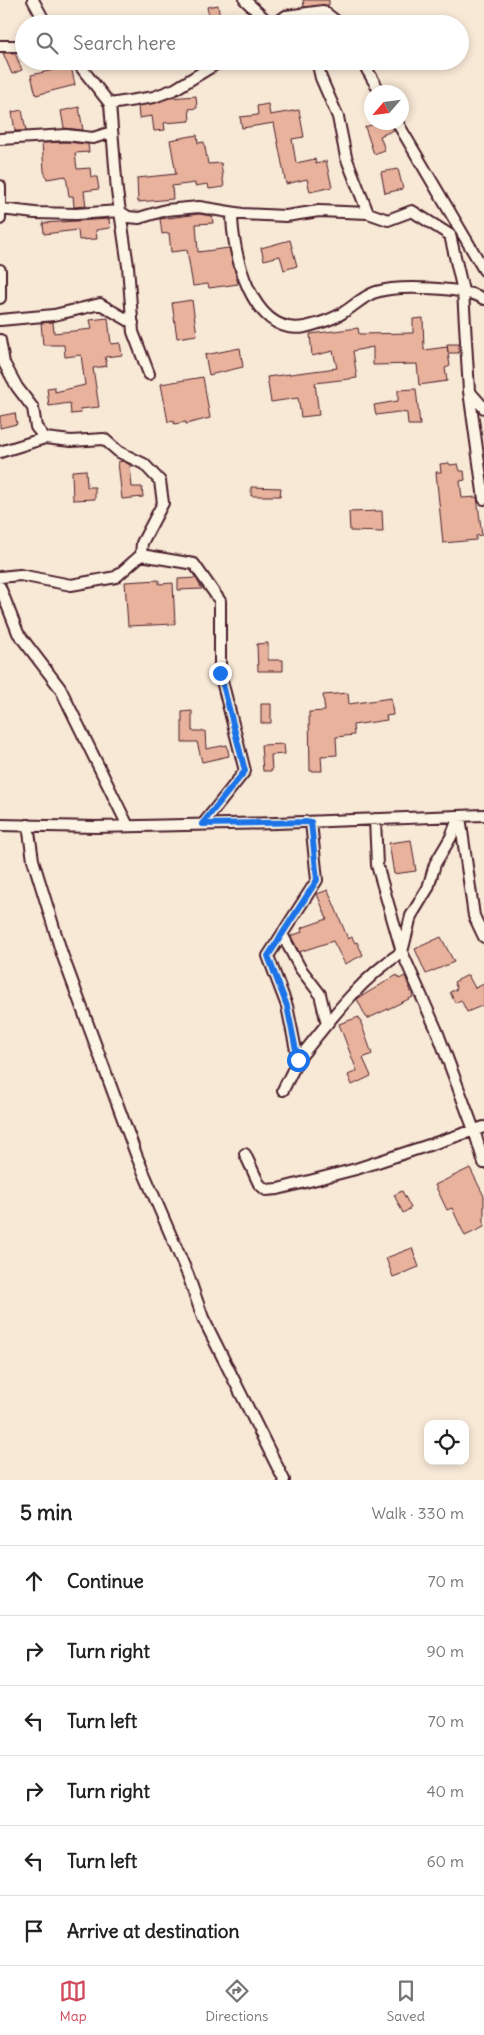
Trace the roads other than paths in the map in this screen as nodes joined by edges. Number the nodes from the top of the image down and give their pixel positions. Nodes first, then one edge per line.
1 (34, 0) edge
2 (245, 0) edge
3 (42, 15) edge
4 (261, 15) edge
5 (316, 15) edge
6 (328, 15) edge
7 (0, 46) edge
8 (15, 46) edge
9 (83, 70) edge
10 (206, 70) edge
11 (319, 70) edge
12 (367, 70) edge
13 (376, 85) edge
14 (110, 104) junction
15 (402, 130) edge
16 (112, 132) junction
17 (0, 139) edge
18 (0, 186) edge
19 (119, 211) junction
20 (232, 213) junction
21 (368, 213) junction
22 (0, 214) edge
23 (0, 270) edge
24 (484, 270) edge
25 (463, 291) junction
26 (0, 298) edge
27 (484, 299) edge
28 (0, 320) edge
29 (133, 323) junction
30 (0, 340) edge
31 (149, 374) dead end
32 (469, 391) junction
33 (484, 408) edge
34 (45, 438) junction
35 (0, 452) edge
36 (484, 499) edge
37 (140, 555) junction
38 (0, 577) edge
39 (0, 587) edge
40 (484, 815) edge
41 (460, 816) junction
42 (375, 819) junction
43 (311, 822) junction
44 (202, 824) junction
45 (0, 825) edge
46 (28, 825) junction
47 (128, 826) junction
48 (282, 934) junction
49 (484, 937) edge
50 (402, 952) junction
51 (327, 1024) junction
52 (298, 1060) junction
53 (283, 1090) dead end
54 (479, 1128) edge
55 (245, 1154) dead end
56 (484, 1163) edge
57 (284, 1480) edge

1 - 3 street
2 - 4 street
5 - 6 street
7 - 8 street
9 - 14 street
10 - 14 street
11 - 21 street
12 - 13 street
14 - 16 street
15 - 24 street
16 - 17 street
16 - 19 street
18 - 22 street
19 - 20 street
19 - 22 street
19 - 29 street
20 - 21 street
20 - 25 street
21 - 25 street
23 - 26 street
25 - 27 street
25 - 32 street
28 - 29 street
29 - 31 street
30 - 34 street
32 - 33 street
32 - 36 street
34 - 35 street
34 - 37 street
37 - 38 street
37 - 44 street
39 - 47 street
40 - 41 street
41 - 42 street
41 - 49 street
41 - 50 street
42 - 43 street
42 - 50 street
43 - 44 street
43 - 48 street
44 - 47 street
45 - 46 street
46 - 47 street
46 - 57 street
48 - 51 street
48 - 52 street
50 - 51 street
50 - 54 street
51 - 52 street
52 - 53 street
54 - 55 street
54 - 56 street

